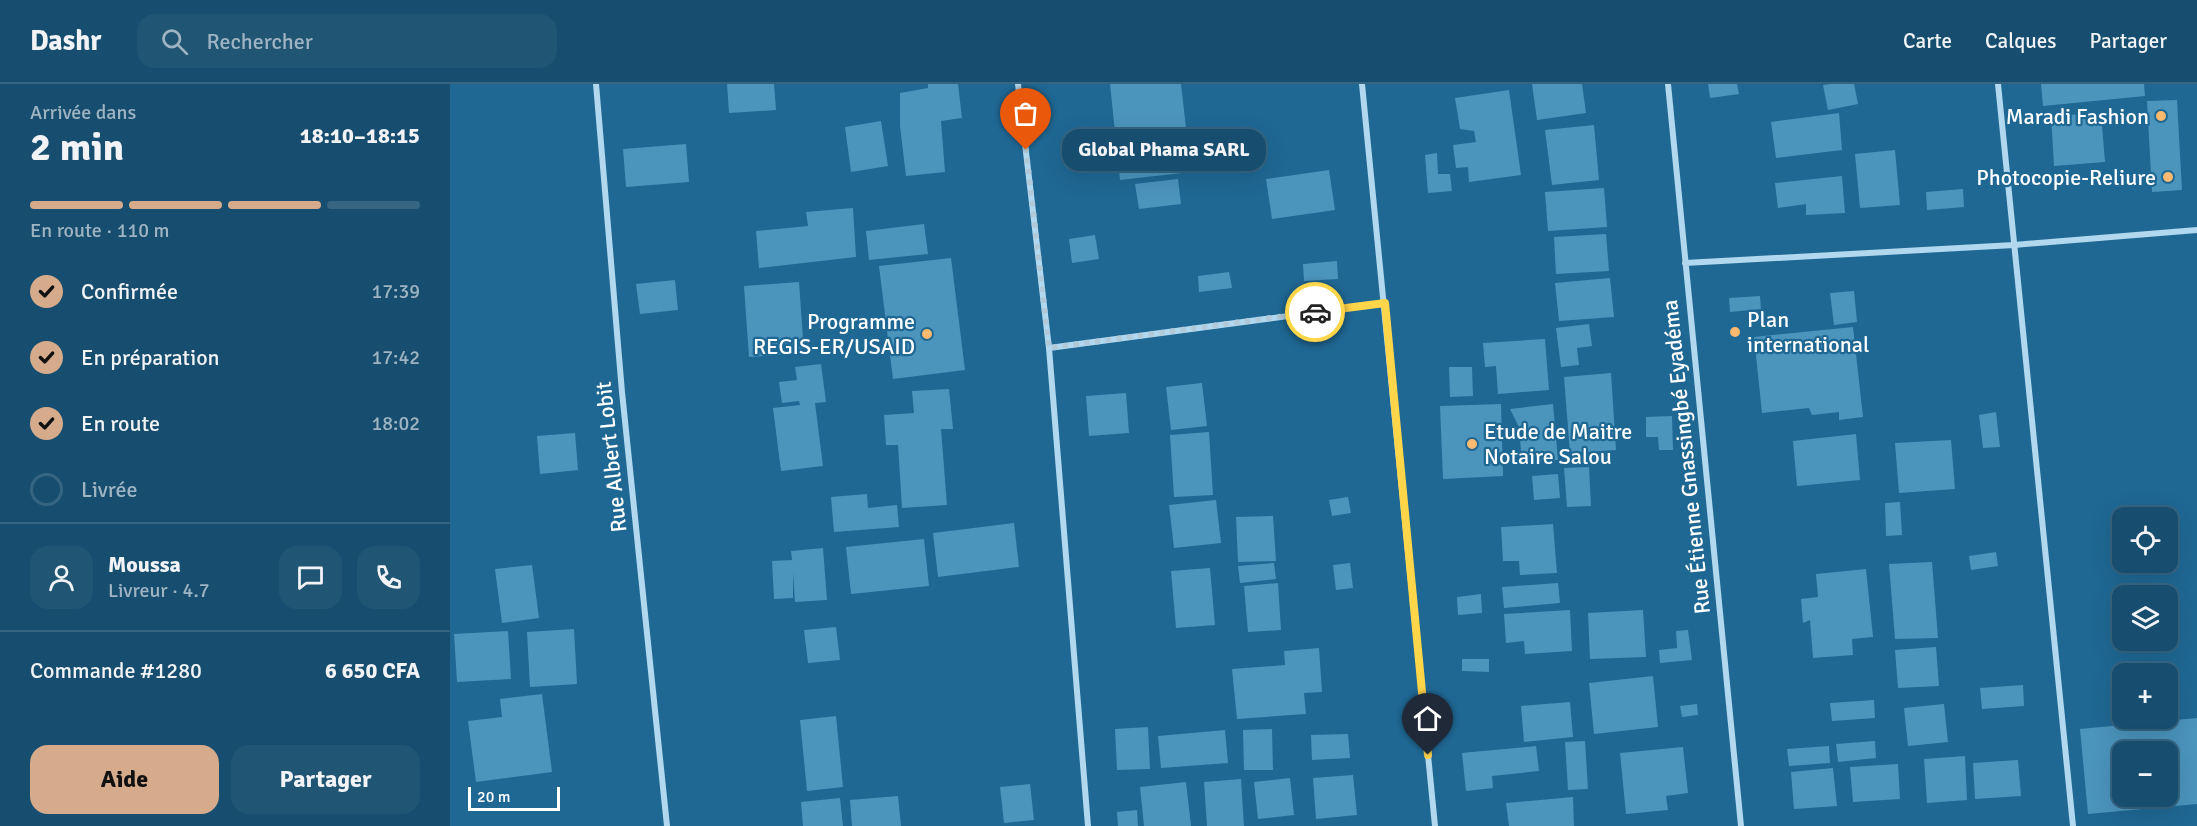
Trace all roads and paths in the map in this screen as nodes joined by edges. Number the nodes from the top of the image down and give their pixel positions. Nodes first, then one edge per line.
1 (596, 84) edge
2 (1018, 84) edge
3 (1362, 84) edge
4 (1668, 84) edge
5 (1998, 84) edge
6 (2197, 230) edge
7 (2014, 245) junction
8 (1685, 263) junction
9 (1385, 303) junction
10 (1049, 348) junction
11 (667, 826) edge
12 (1089, 826) edge
13 (1435, 826) edge
14 (1741, 826) edge
15 (2073, 826) edge

1 - 11 street, Rue Albert Lobit
2 - 10 street
3 - 9 street
4 - 8 street, Rue Étienne Gnassingbé Eyadéma
5 - 7 street
6 - 7 street
7 - 8 street
7 - 15 street
8 - 14 street, Rue Étienne Gnassingbé Eyadéma
9 - 10 street
9 - 13 street
10 - 12 street

